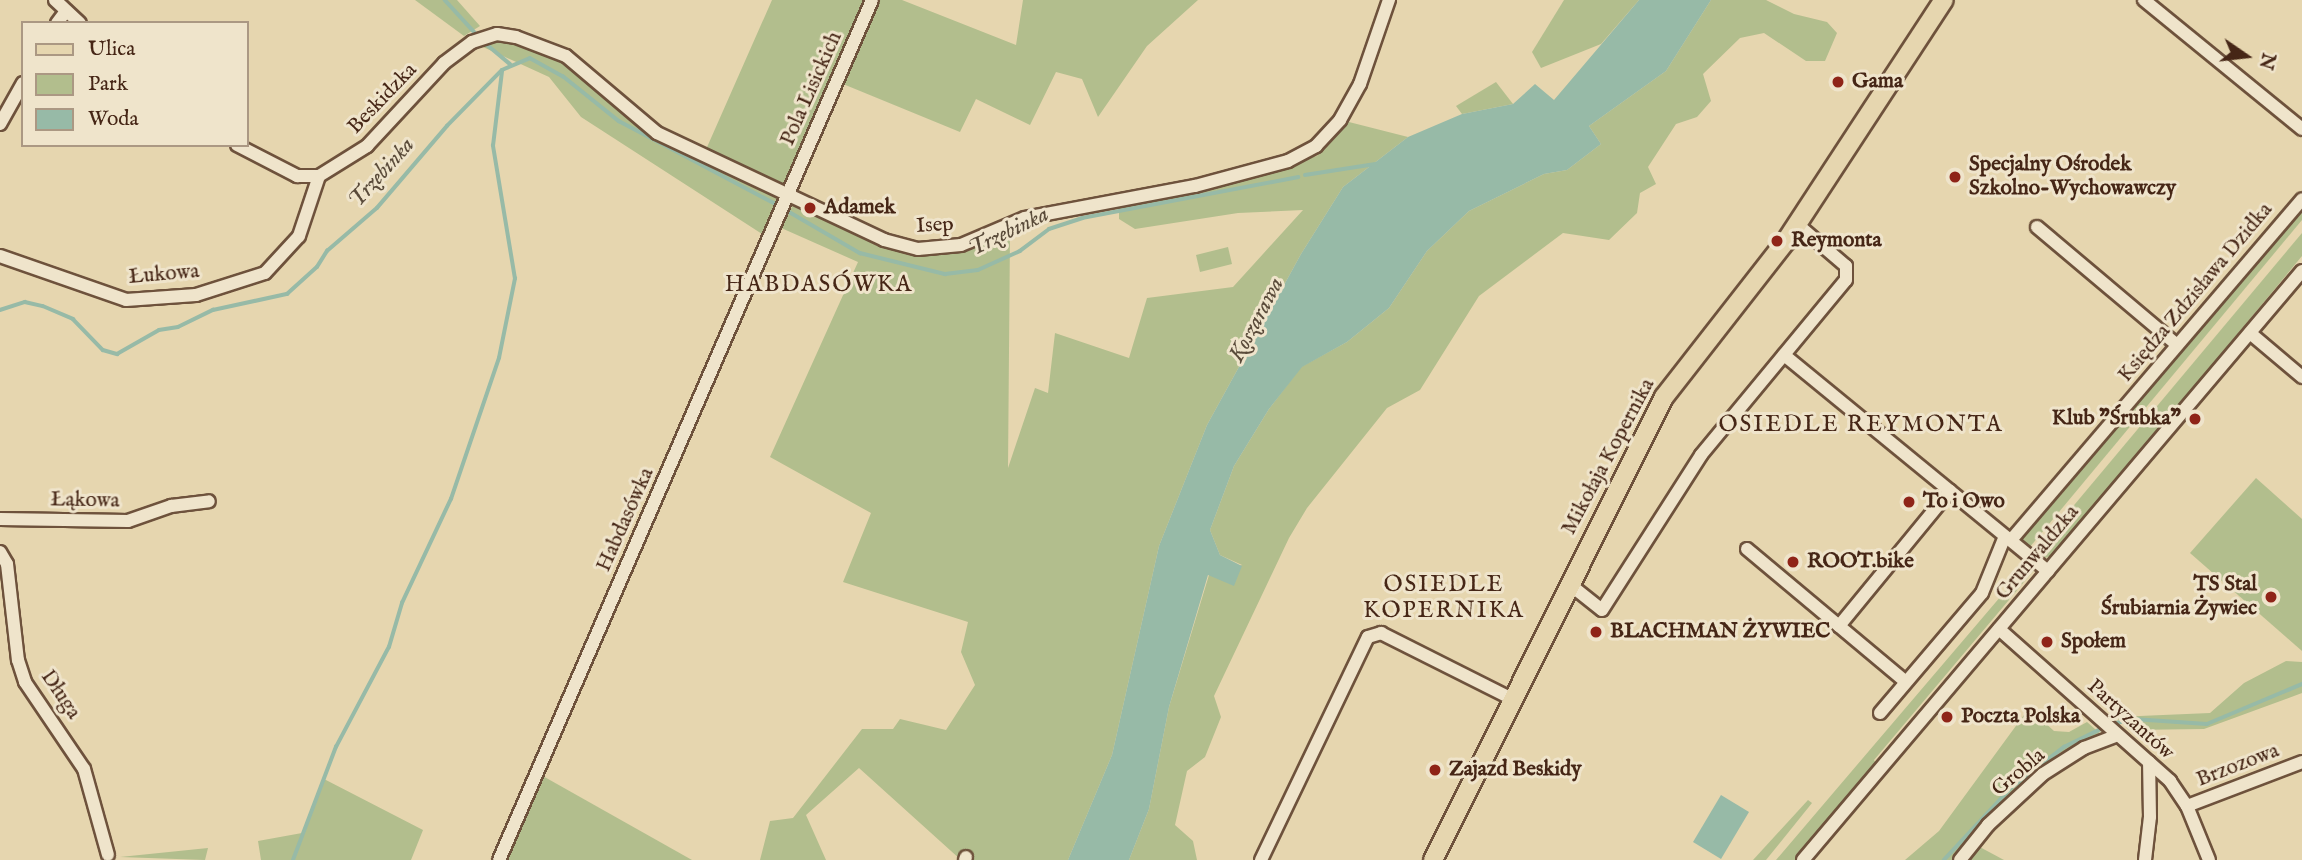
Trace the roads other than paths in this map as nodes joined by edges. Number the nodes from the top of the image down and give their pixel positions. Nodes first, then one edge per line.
1 (55, 0) edge
2 (872, 0) edge
3 (1389, 0) edge
4 (1944, 0) edge
5 (2144, 0) edge
6 (66, 11) junction
7 (58, 21) edge
8 (78, 21) edge
9 (516, 37) joint
10 (21, 87) edge
11 (0, 124) edge
12 (2302, 129) edge
13 (241, 147) edge
14 (319, 176) junction
15 (787, 194) junction
16 (2302, 199) edge
17 (1797, 225) junction
18 (2037, 227) dead end
19 (0, 256) edge
20 (2302, 271) edge
21 (2250, 333) junction
22 (2178, 345) junction
23 (1784, 355) junction
24 (2302, 377) edge
25 (1950, 491) junction
26 (209, 501) dead end
27 (0, 519) edge
28 (2008, 538) junction
29 (1747, 549) dead end
30 (0, 552) edge
31 (2048, 571) junction
32 (1569, 583) junction
33 (1839, 626) junction
34 (1999, 629) junction
35 (1906, 682) junction
36 (1512, 699) junction
37 (1880, 713) dead end
38 (2118, 735) junction
39 (2149, 762) junction
40 (2302, 762) edge
41 (2187, 806) junction
42 (108, 855) dead end
43 (499, 860) edge
44 (1261, 860) edge
45 (1433, 860) edge
46 (1803, 860) edge
47 (1959, 860) edge
48 (2145, 860) edge
49 (2209, 860) edge

1 - 6 street
2 - 15 street, Pola Lisickich
3 - 15 street, Isep
4 - 17 main road, Mikołaja Kopernika
5 - 12 street
6 - 7 street
6 - 8 street
9 - 14 street, Beskidzka
9 - 15 street, Isep
10 - 11 street
13 - 14 street
14 - 19 street, Łukowa
15 - 43 street, Habdasówka
16 - 22 street, Księdza Zdzisława Dzidka
17 - 23 street
17 - 32 main road, Mikołaja Kopernika
18 - 22 street
20 - 21 street, Grunwaldzka
21 - 24 street
21 - 31 street, Grunwaldzka
22 - 28 street, Księdza Zdzisława Dzidka
23 - 25 street
23 - 32 street
25 - 28 street
25 - 33 street
26 - 27 street, Łąkowa
28 - 31 street
28 - 35 street
29 - 33 street
30 - 42 street, Długa
31 - 34 street, Grunwaldzka
32 - 36 main road, Mikołaja Kopernika
33 - 35 street
34 - 38 street, Partyzantów
34 - 46 street, Grunwaldzka
35 - 37 street
36 - 44 street
36 - 45 main road, Mikołaja Kopernika
38 - 39 street, Partyzantów
38 - 47 street, Grobla
39 - 41 street, Partyzantów
39 - 48 street
40 - 41 street, Brzozowa
41 - 49 street, Partyzantów

